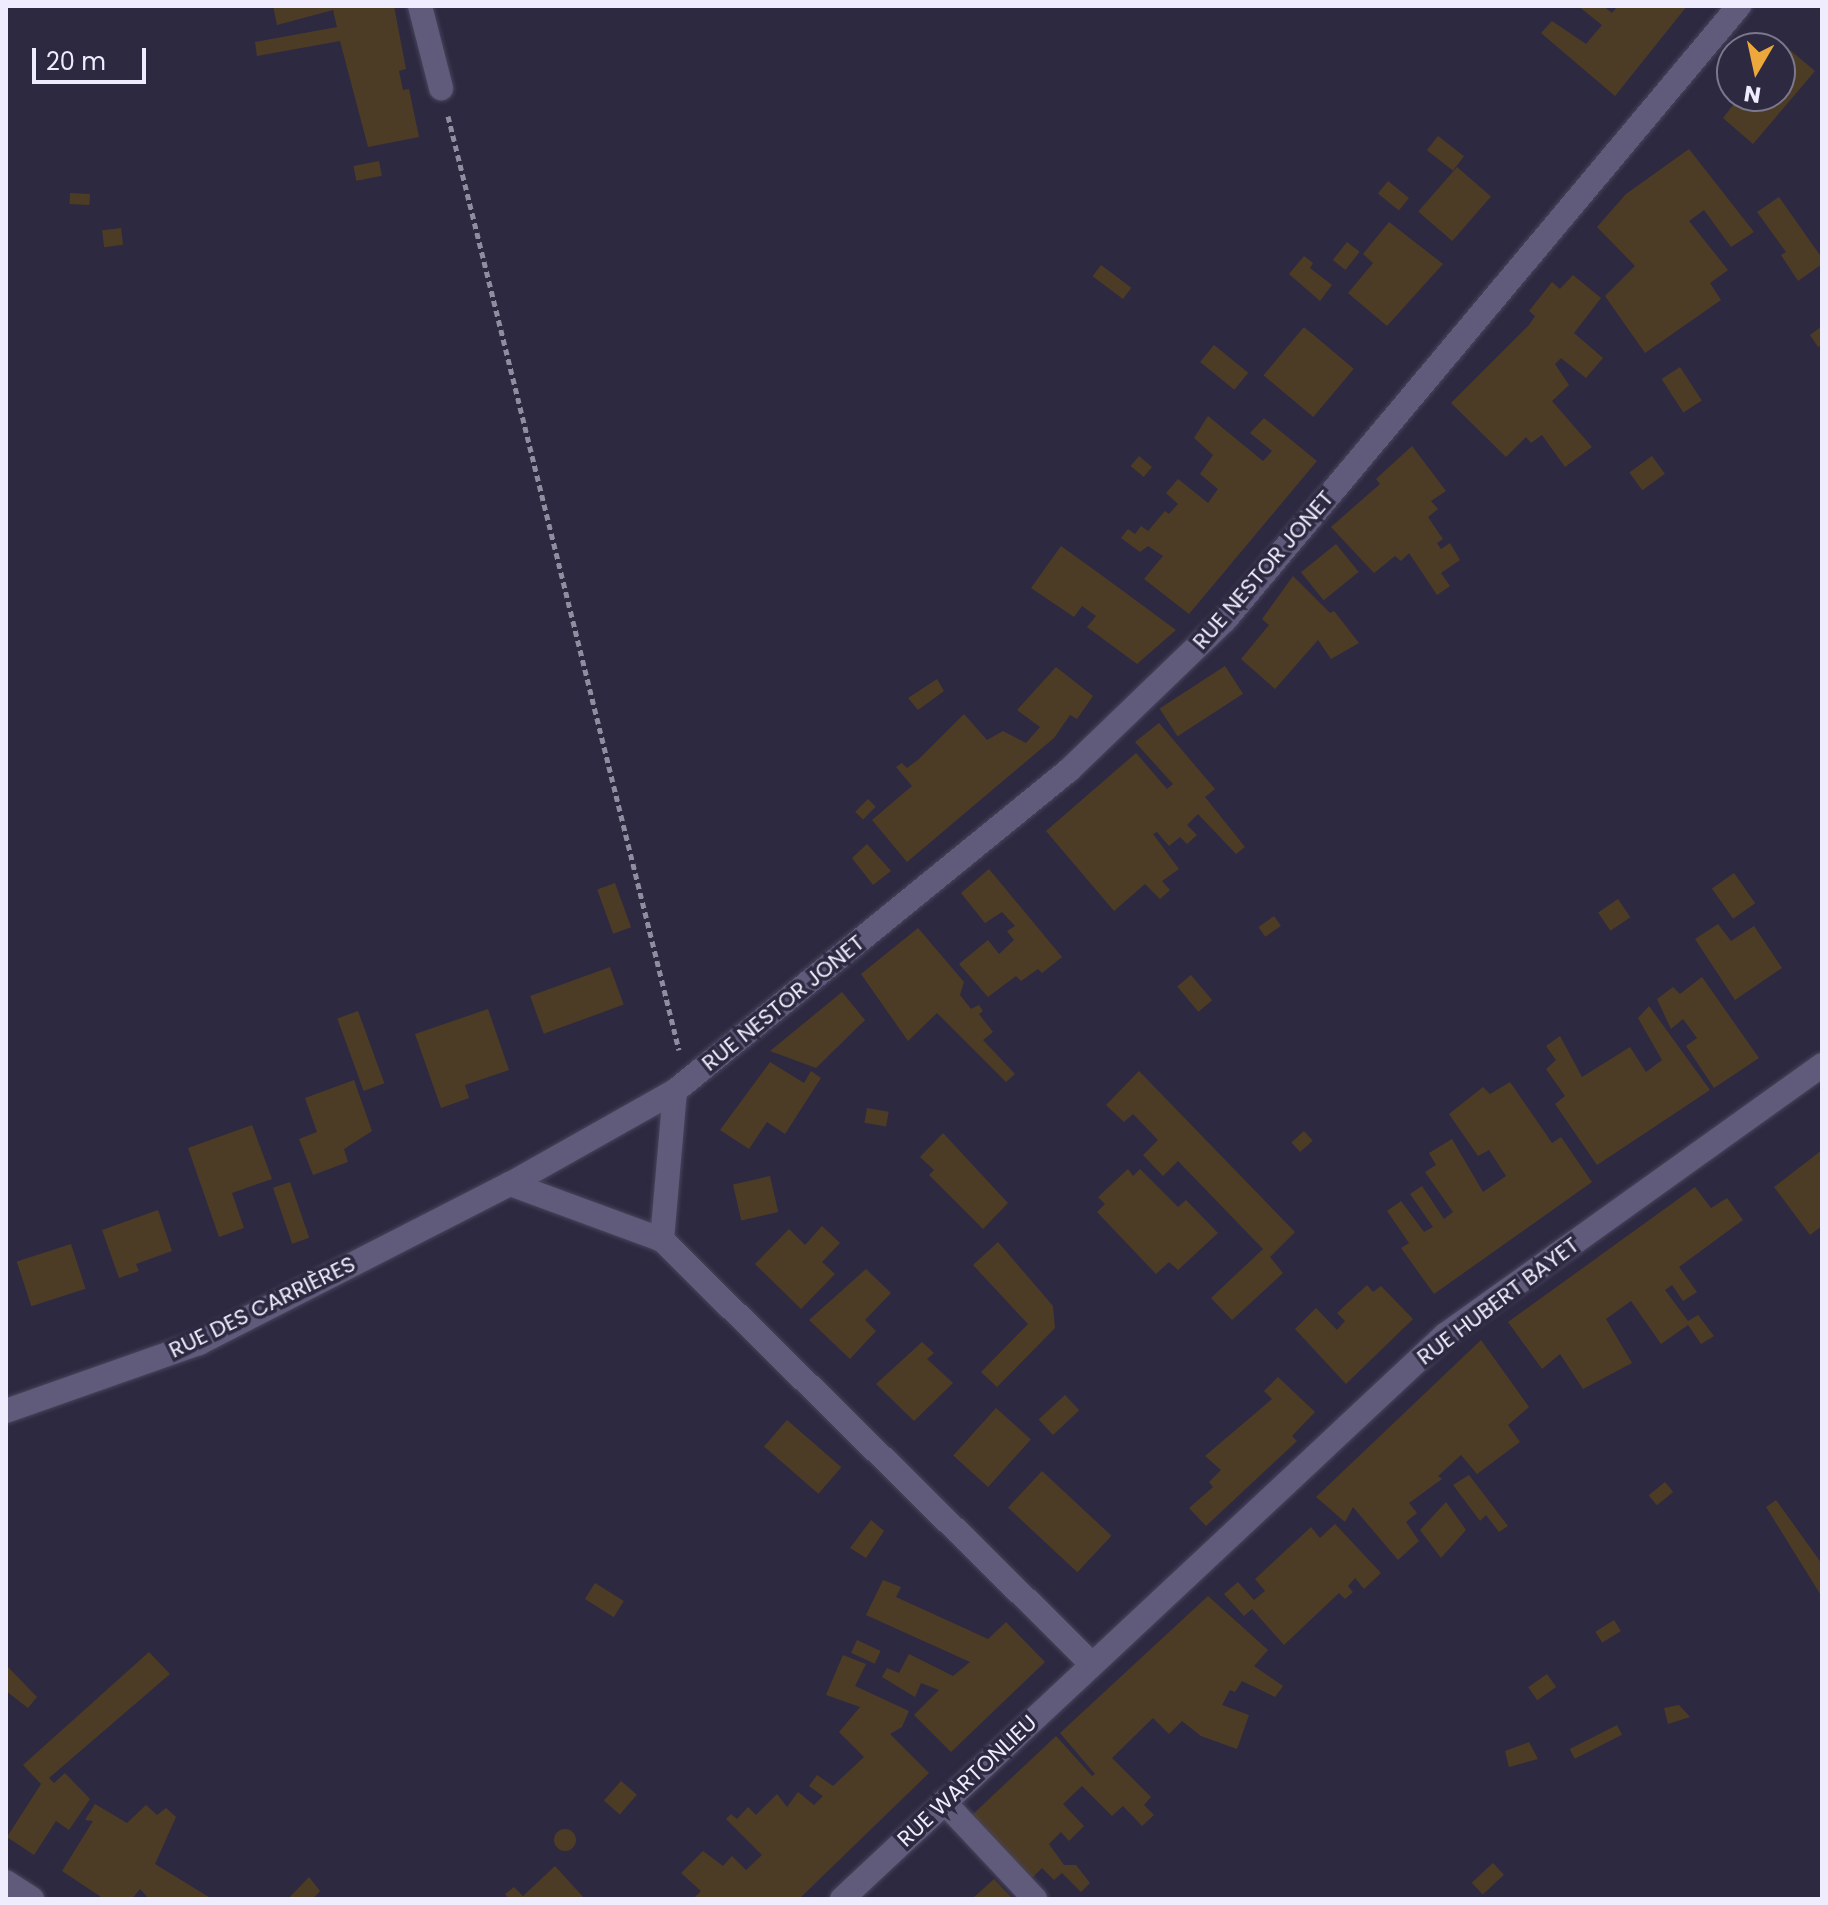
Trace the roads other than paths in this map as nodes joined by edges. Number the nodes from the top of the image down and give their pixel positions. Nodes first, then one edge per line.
1 (420, 6) edge
2 (1739, 6) edge
3 (441, 88) road end
4 (1822, 1065) edge
5 (681, 1086) junction
6 (510, 1184) junction
7 (662, 1240) junction
8 (6, 1411) edge
9 (1092, 1664) junction
10 (944, 1802) junction
11 (6, 1882) edge
12 (32, 1899) edge
13 (842, 1899) edge
14 (1035, 1899) edge

1 - 3 street
2 - 5 street, RUE NESTOR JONET
4 - 9 street, RUE HUBERT BAYET
5 - 6 street, RUE NESTOR JONET
5 - 7 street
6 - 7 street
6 - 8 street, RUE DES CARRIÈRES
7 - 9 street
9 - 10 street, RUE WARTONLIEU
10 - 13 street, RUE WARTONLIEU
10 - 14 street
11 - 12 street

